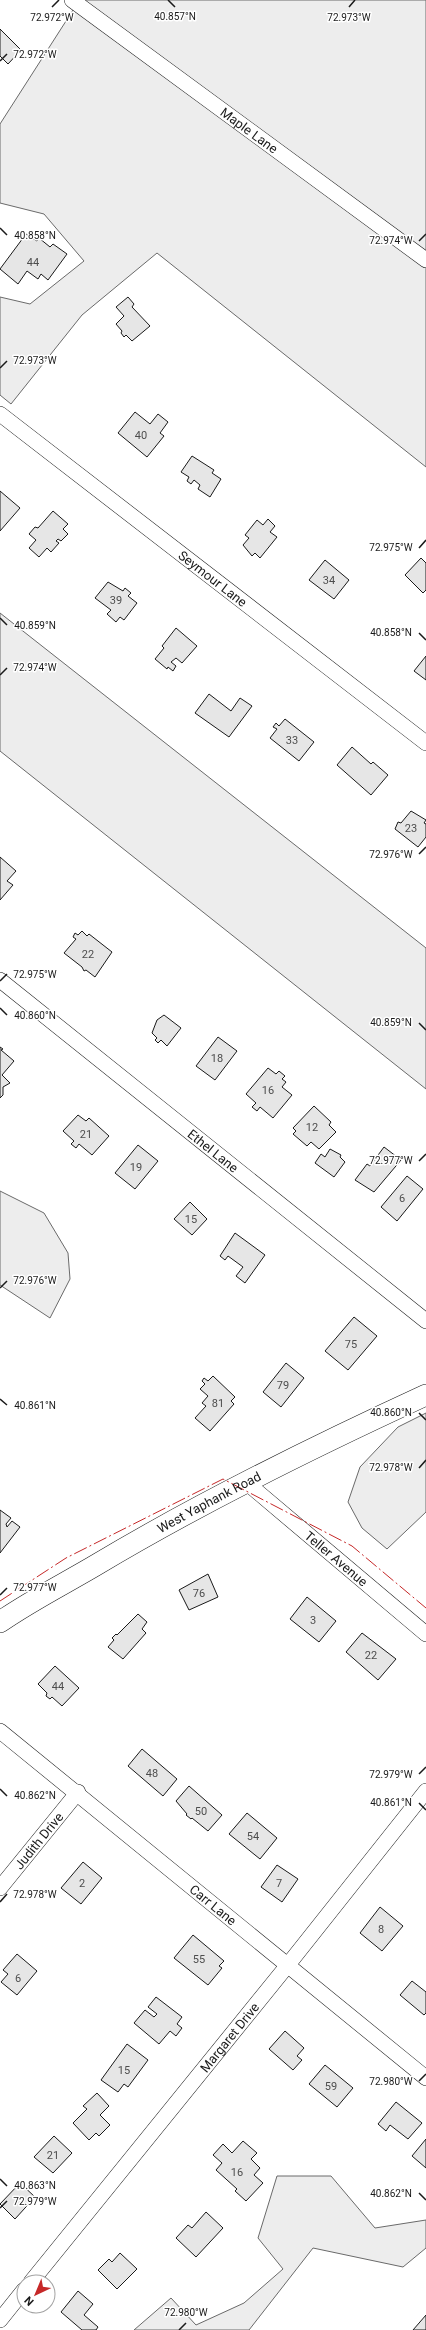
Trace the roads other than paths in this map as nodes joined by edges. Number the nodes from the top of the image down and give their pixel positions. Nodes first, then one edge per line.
1 (72, 0) edge
2 (426, 260) edge
3 (0, 414) edge
4 (426, 743) edge
5 (0, 980) edge
6 (426, 1320) edge
7 (426, 1395) edge
8 (247, 1483) junction
9 (0, 1622) edge
10 (426, 1634) edge
11 (0, 1731) edge
12 (426, 1791) edge
13 (78, 1792) junction
14 (0, 1888) edge
15 (287, 1966) junction
16 (426, 2078) edge
17 (37, 2274) edge
18 (16, 2300) edge
19 (0, 2320) edge

1 - 2 street, Maple Lane
3 - 4 street, Seymour Lane
5 - 6 street, Ethel Lane
7 - 8 street, West Yaphank Road
8 - 9 street, West Yaphank Road
8 - 10 street, Teller Avenue
11 - 13 street, Carr Lane
12 - 15 street, Margaret Drive
13 - 14 street, Judith Drive
13 - 15 street, Carr Lane
15 - 16 street, Carr Lane
15 - 17 street, Margaret Drive
18 - 19 street

